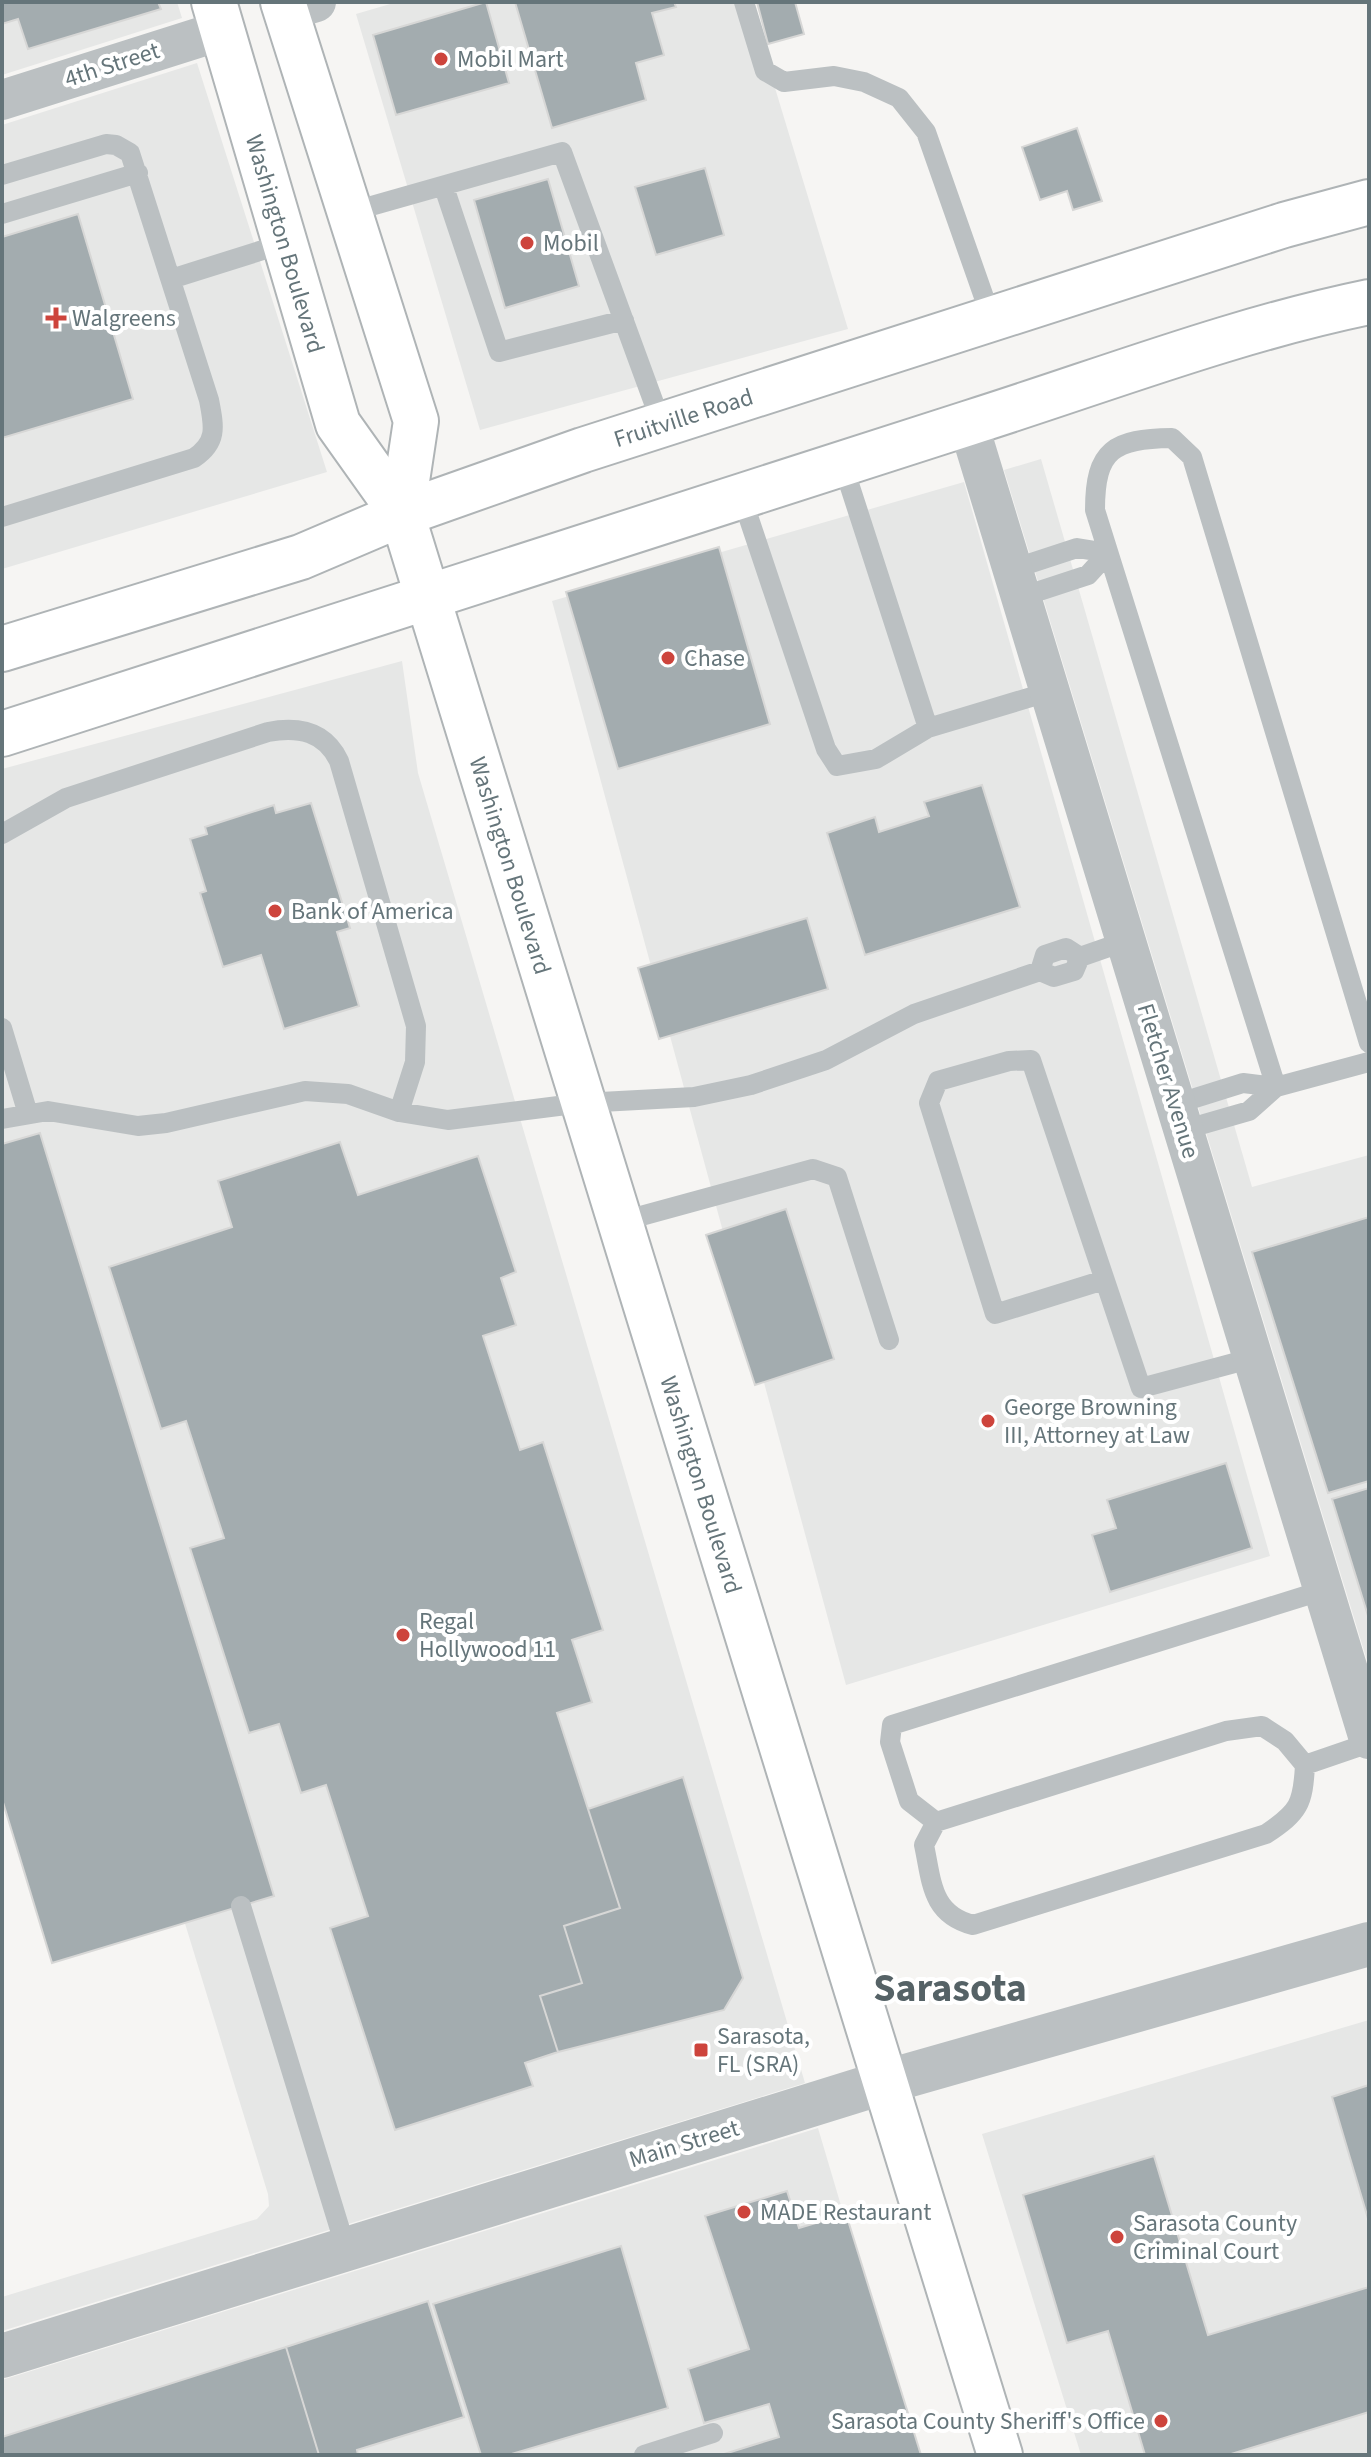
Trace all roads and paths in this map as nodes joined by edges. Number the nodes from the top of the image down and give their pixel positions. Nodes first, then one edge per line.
1 (744, 2) edge
2 (295, 5) edge
3 (219, 16) edge
4 (2, 100) edge
5 (138, 173) junction
6 (2, 175) edge
7 (444, 187) junction
8 (1369, 202) edge
9 (350, 212) junction
10 (2, 214) edge
11 (285, 243) junction
12 (171, 279) junction
13 (1369, 302) edge
14 (624, 320) junction
15 (992, 320) junction
16 (968, 423) junction
17 (662, 425) junction
18 (842, 462) junction
19 (741, 495) junction
20 (402, 514) junction
21 (2, 517) edge
22 (1108, 553) junction
23 (1017, 583) junction
24 (426, 598) junction
25 (2, 649) edge
26 (1048, 692) junction
27 (928, 728) junction
28 (2, 734) edge
29 (2, 834) edge
30 (1126, 941) junction
31 (2, 1028) edge
32 (1369, 1043) edge
33 (1369, 1062) edge
34 (1276, 1087) junction
35 (582, 1103) junction
36 (399, 1112) junction
37 (28, 1114) junction
38 (1179, 1117) junction
39 (2, 1119) edge
40 (619, 1222) junction
41 (1104, 1280) junction
42 (889, 1340) dead end
43 (1253, 1358) junction
44 (1324, 1590) junction
45 (1369, 1741) edge
46 (1305, 1765) junction
47 (936, 1822) junction
48 (241, 1906) dead end
49 (1369, 1944) edge
50 (885, 2082) junction
51 (346, 2249) junction
52 (2, 2356) edge
53 (713, 2433) dead end
54 (644, 2455) edge
55 (1000, 2455) edge

1 - 15 lane
2 - 9 main road, Washington Boulevard
3 - 4 street, 4th Street
3 - 11 main road, Washington Boulevard
5 - 6 lane
5 - 10 lane
5 - 12 lane
7 - 9 lane
7 - 14 lane
7 - 14 lane
8 - 15 main road, Fruitville Road
9 - 20 main road, Washington Boulevard
11 - 12 lane
11 - 20 main road, Washington Boulevard
12 - 21 lane
13 - 16 main road
14 - 17 lane
15 - 17 main road, Fruitville Road
16 - 18 main road
16 - 23 street, Fletcher Avenue
17 - 20 main road, Fruitville Road
18 - 19 main road
18 - 27 lane
19 - 24 main road
19 - 27 lane
20 - 24 main road, Washington Boulevard
20 - 25 main road, Fruitville Road
22 - 23 lane
22 - 23 lane
22 - 32 lane
22 - 34 lane
23 - 26 street, Fletcher Avenue
24 - 28 main road
24 - 35 main road, Washington Boulevard
26 - 27 lane
26 - 30 street, Fletcher Avenue
29 - 36 lane
30 - 35 lane
30 - 38 street, Fletcher Avenue
31 - 37 lane
33 - 34 lane
34 - 38 lane
34 - 38 lane
35 - 36 lane
35 - 40 main road, Washington Boulevard
36 - 37 lane
37 - 39 lane
38 - 43 street, Fletcher Avenue
40 - 42 lane
40 - 50 main road, Washington Boulevard
41 - 41 lane
41 - 43 lane
43 - 44 street, Fletcher Avenue
44 - 45 street, Fletcher Avenue
44 - 47 lane
45 - 46 lane
46 - 47 lane
46 - 47 lane
48 - 51 lane
49 - 50 street, Main Street
50 - 51 street, Main Street
50 - 55 main road, Washington Boulevard
51 - 52 street, Main Street
53 - 54 lane

